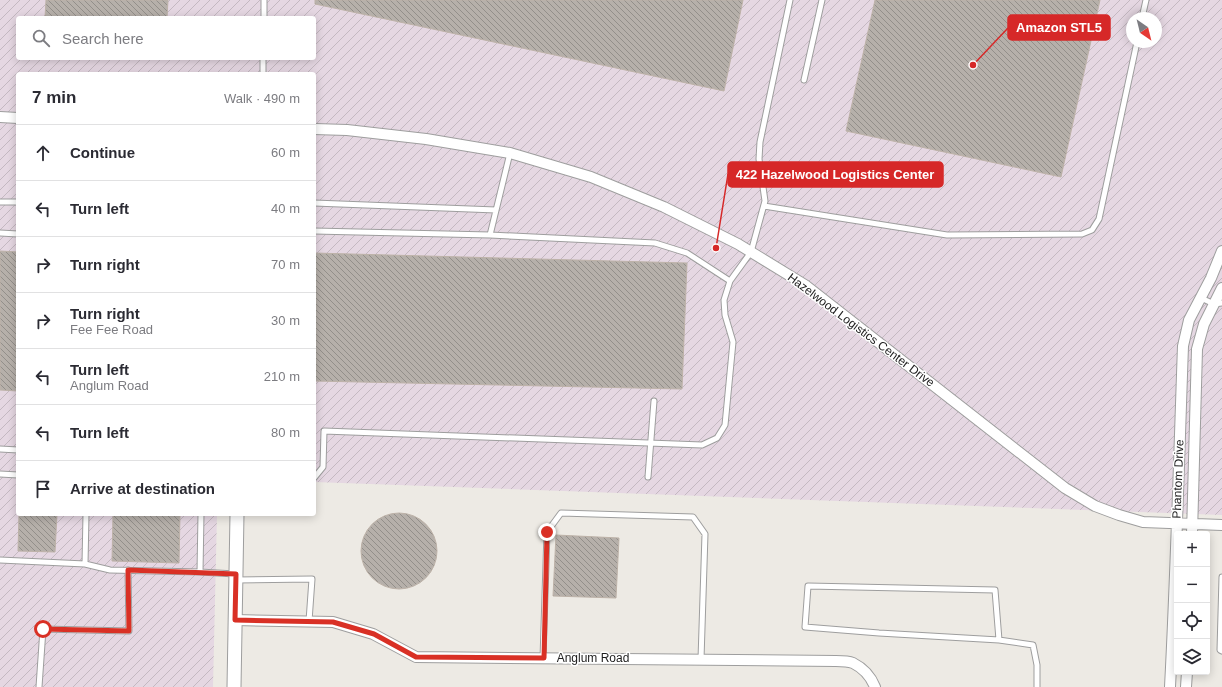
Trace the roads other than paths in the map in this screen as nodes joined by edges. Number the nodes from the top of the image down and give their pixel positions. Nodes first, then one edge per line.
1 (264, 0) edge
2 (790, 0) edge
3 (822, 0) edge
4 (1146, 0) edge
5 (1143, 12) edge
6 (264, 16) edge
7 (1136, 48) edge
8 (263, 60) edge
9 (263, 72) edge
10 (804, 80) dead end
11 (0, 117) edge
12 (16, 118) edge
13 (316, 129) edge
14 (510, 153) junction
15 (0, 202) edge
16 (16, 202) edge
17 (316, 203) edge
18 (764, 206) junction
19 (496, 210) junction
20 (316, 231) edge
21 (0, 233) edge
22 (16, 234) edge
23 (490, 235) junction
24 (751, 252) junction
25 (1222, 252) edge
26 (730, 281) junction
27 (1222, 288) edge
28 (1201, 298) junction
29 (1218, 304) edge
30 (654, 401) dead end
31 (650, 443) junction
32 (0, 449) edge
33 (16, 450) edge
34 (0, 474) edge
35 (16, 475) edge
36 (316, 476) edge
37 (648, 477) dead end
38 (86, 516) edge
39 (201, 516) edge
40 (237, 516) edge
41 (1176, 524) junction
42 (1222, 525) edge
43 (1192, 529) edge
44 (0, 560) edge
45 (85, 564) junction
46 (128, 570) junction
47 (200, 572) junction
48 (236, 577) junction
49 (1222, 577) edge
50 (235, 620) junction
51 (309, 621) junction
52 (999, 640) junction
53 (1222, 651) edge
54 (544, 658) junction
55 (701, 659) junction
56 (1187, 675) edge
57 (39, 687) edge
58 (234, 687) edge
59 (875, 687) edge
60 (1037, 687) edge
61 (1170, 687) edge
62 (1186, 687) edge

1 - 6 lane
2 - 18 lane
3 - 10 lane
4 - 5 lane
7 - 18 lane
8 - 9 lane
11 - 12 street
13 - 14 street, Hazelwood Logistics Center Drive
14 - 19 lane
14 - 24 street, Hazelwood Logistics Center Drive
15 - 16 lane
17 - 19 lane
18 - 24 lane
19 - 23 lane
20 - 23 lane
21 - 22 lane
23 - 26 lane
24 - 26 lane
24 - 41 street, Hazelwood Logistics Center Drive
25 - 28 street, Phantom Drive
26 - 31 lane
27 - 29 street, Phantom Drive
28 - 29 lane
28 - 41 street, Phantom Drive
29 - 43 street, Phantom Drive
30 - 31 lane
31 - 36 lane
31 - 37 lane
32 - 33 lane
34 - 35 lane
38 - 45 lane
39 - 47 lane
40 - 48 street
41 - 43 street
41 - 61 street, Phantom Drive
42 - 43 street
44 - 45 lane
45 - 46 lane
46 - 47 lane
46 - 57 lane
47 - 48 lane
48 - 50 street
48 - 51 lane
49 - 53 lane
50 - 51 street, Anglum Road
50 - 58 street
51 - 54 street, Anglum Road
52 - 52 lane
52 - 60 lane
54 - 55 street, Anglum Road
54 - 55 lane
55 - 59 street, Anglum Road
56 - 62 street

